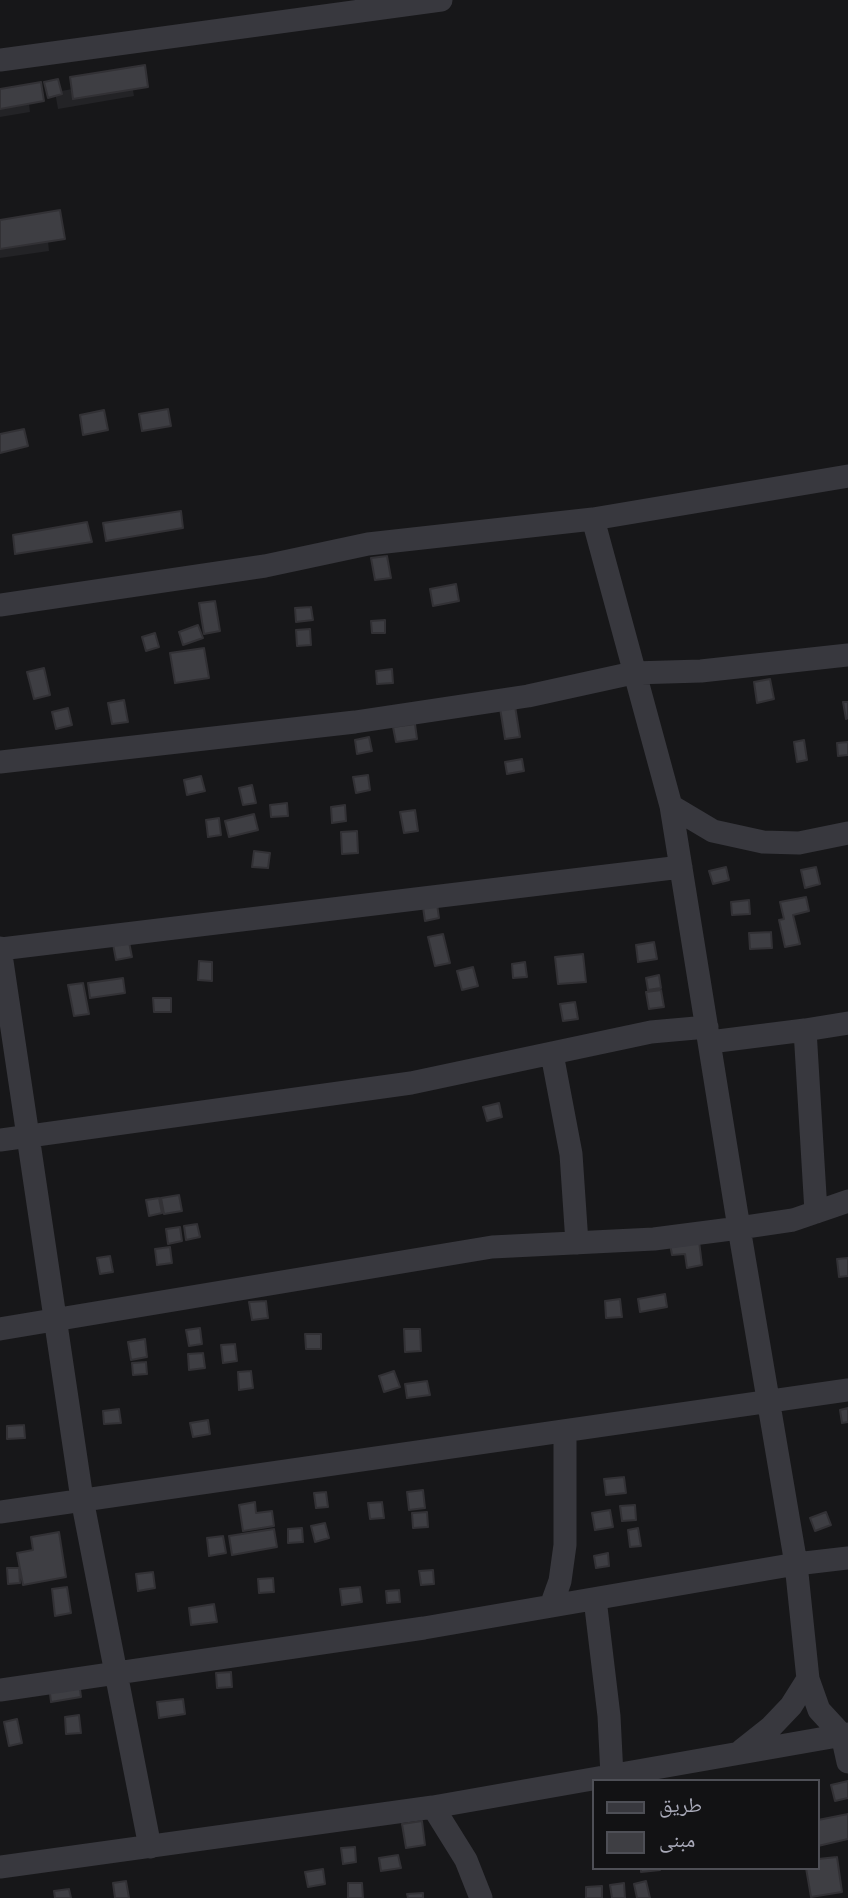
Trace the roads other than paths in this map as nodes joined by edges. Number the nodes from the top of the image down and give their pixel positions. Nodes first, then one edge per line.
1 (441, 0) edge
2 (0, 60) edge
3 (848, 476) edge
4 (593, 519) junction
5 (0, 605) edge
6 (848, 655) edge
7 (633, 673) junction
8 (0, 762) edge
9 (671, 806) junction
10 (848, 833) edge
11 (681, 867) junction
12 (0, 949) edge
13 (848, 1023) edge
14 (805, 1030) junction
15 (708, 1034) junction
16 (552, 1054) junction
17 (27, 1136) junction
18 (0, 1140) edge
19 (848, 1201) edge
20 (816, 1212) junction
21 (739, 1228) junction
22 (577, 1244) junction
23 (56, 1321) junction
24 (0, 1329) edge
25 (848, 1390) edge
26 (769, 1402) junction
27 (565, 1431) junction
28 (82, 1499) junction
29 (0, 1512) edge
30 (848, 1558) edge
31 (796, 1564) junction
32 (595, 1599) junction
33 (551, 1606) junction
34 (115, 1672) junction
35 (808, 1679) junction
36 (0, 1690) edge
37 (845, 1734) edge
38 (738, 1753) junction
39 (848, 1762) edge
40 (612, 1776) junction
41 (592, 1779) edge
42 (595, 1779) edge
43 (433, 1807) junction
44 (150, 1847) junction
45 (0, 1867) edge
46 (481, 1898) edge

1 - 2 street
3 - 4 street
4 - 5 street
4 - 7 street
6 - 7 street
7 - 8 street
7 - 9 street
9 - 10 street
9 - 11 street
11 - 12 street
11 - 15 street
12 - 17 street
13 - 14 street
14 - 15 street
14 - 20 street
15 - 16 street
15 - 21 street
16 - 17 street
16 - 22 street
17 - 18 street
17 - 23 street
19 - 20 street
20 - 21 street
21 - 22 street
21 - 26 street
22 - 23 street
23 - 24 street
23 - 28 street
25 - 26 street
26 - 27 street
26 - 31 street
27 - 28 street
27 - 33 street
28 - 29 street
28 - 34 street
30 - 31 street
31 - 32 street
31 - 35 street
32 - 33 street
32 - 40 street
33 - 34 street
34 - 36 street
34 - 44 street
35 - 37 street
35 - 38 street
37 - 38 street
37 - 39 street
38 - 40 street
40 - 42 street
41 - 43 street
43 - 44 street
43 - 46 street
44 - 45 street

